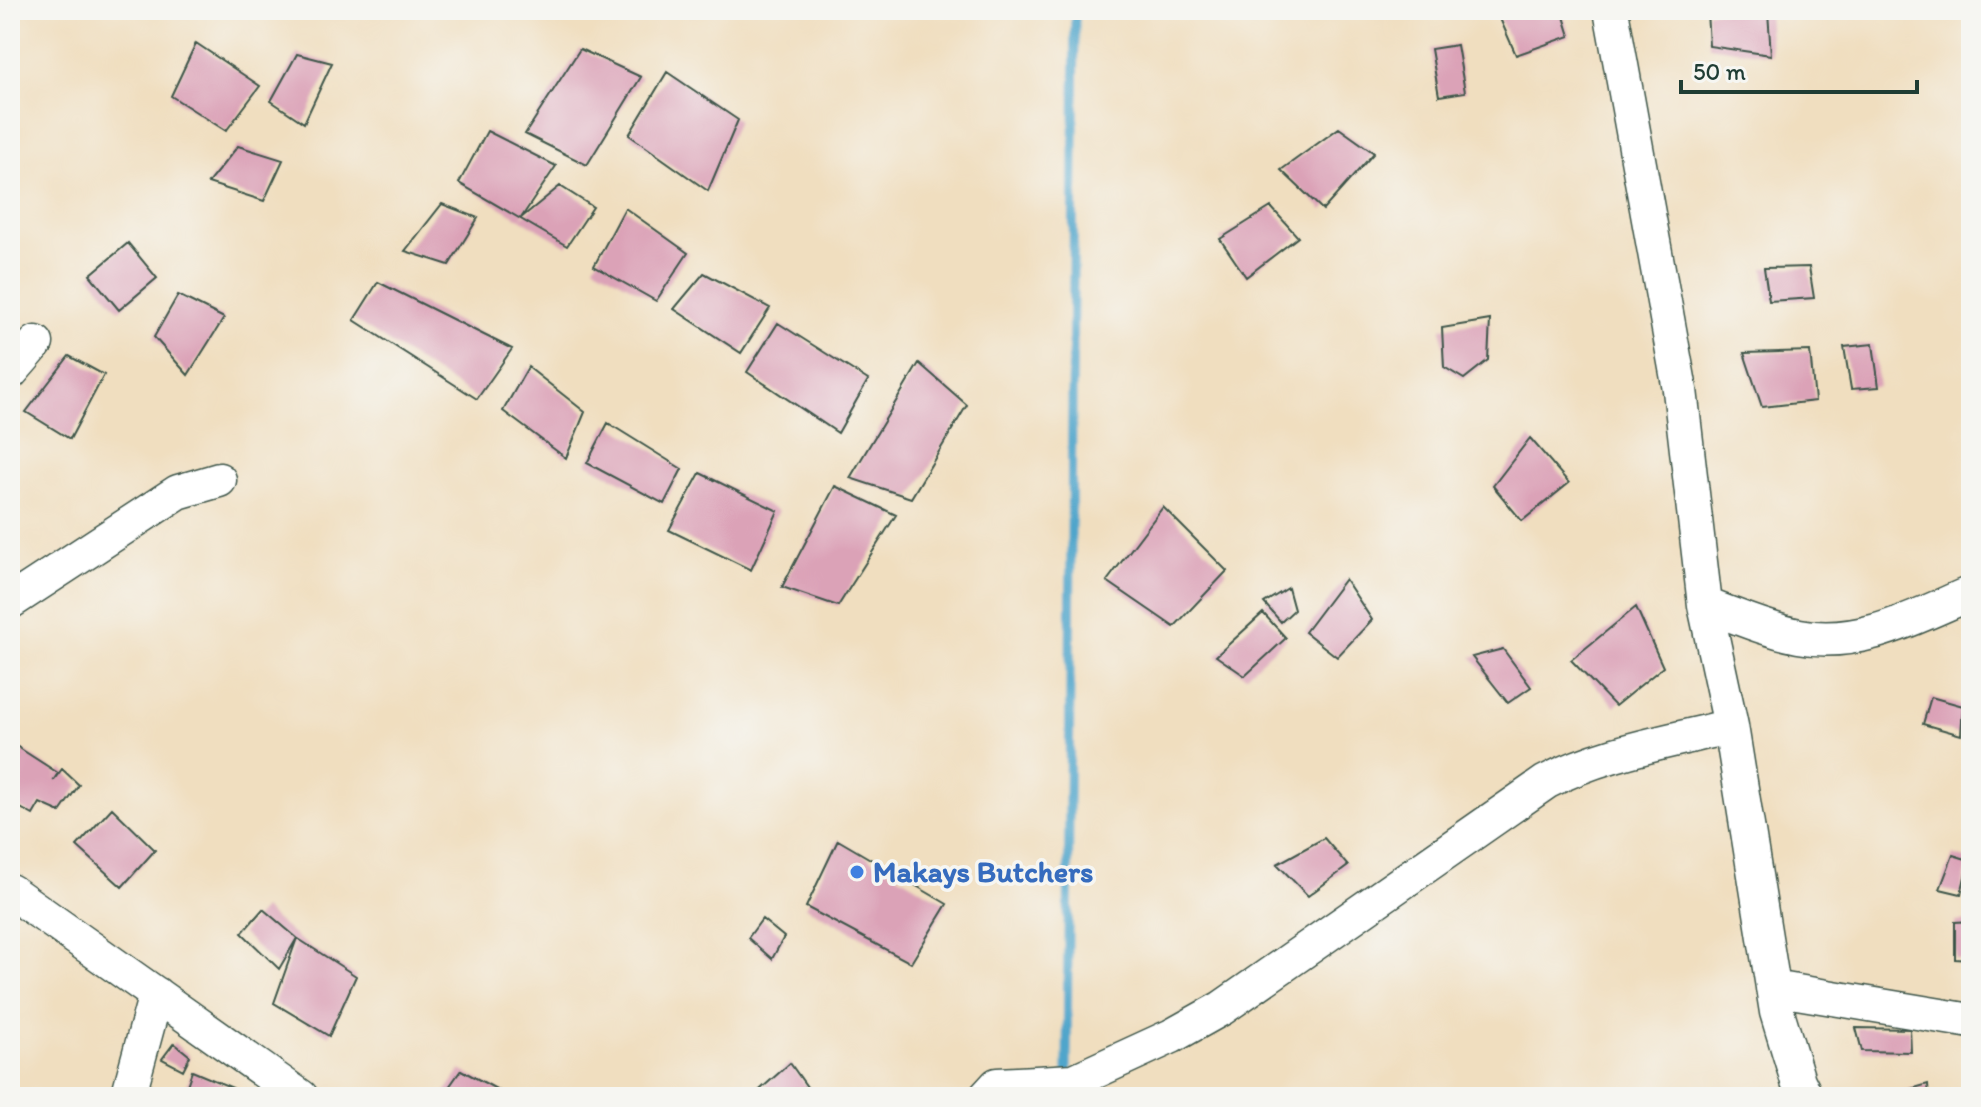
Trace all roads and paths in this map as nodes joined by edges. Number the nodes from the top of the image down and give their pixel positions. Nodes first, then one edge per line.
1 (1611, 10) edge
2 (36, 343) dead end
3 (10, 373) edge
4 (219, 480) dead end
5 (1971, 593) edge
6 (10, 602) edge
7 (1705, 605) junction
8 (1731, 726) junction
9 (10, 891) edge
10 (1773, 988) junction
11 (156, 994) junction
12 (1971, 1021) edge
13 (128, 1097) edge
14 (301, 1097) edge
15 (986, 1097) edge
16 (1806, 1097) edge

1 - 7 street
2 - 3 street
4 - 6 street
5 - 7 street
7 - 8 street
8 - 10 street
8 - 15 street
9 - 11 street
10 - 12 street
10 - 16 street
11 - 13 street
11 - 14 street

